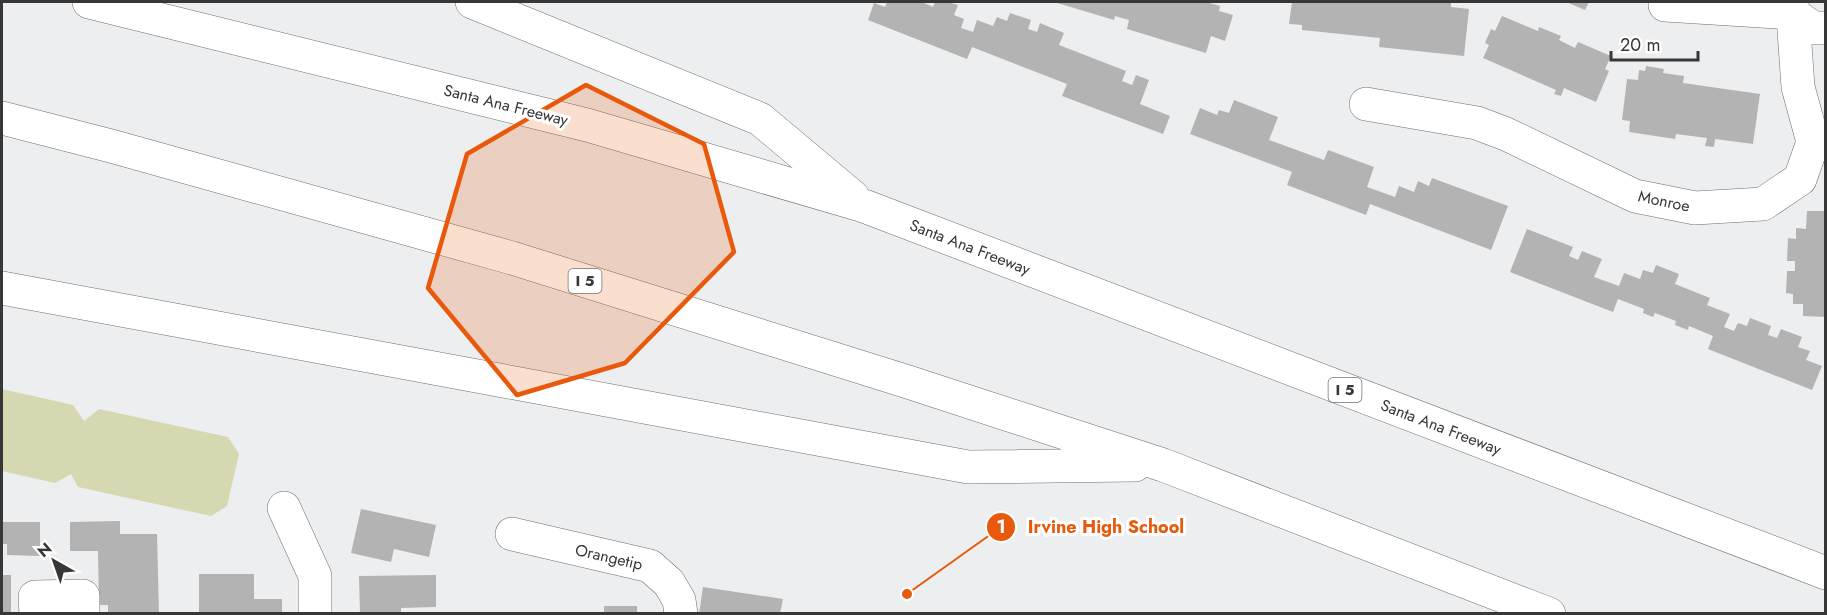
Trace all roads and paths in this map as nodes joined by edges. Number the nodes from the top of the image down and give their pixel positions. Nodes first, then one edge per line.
1 (89, 2) edge
2 (472, 2) edge
3 (1665, 5) dead end
4 (1798, 6) edge
5 (1826, 28) edge
6 (1366, 105) dead end
7 (2, 118) edge
8 (864, 206) junction
9 (2, 288) edge
10 (1163, 465) junction
11 (284, 508) dead end
12 (512, 534) dead end
13 (1826, 573) edge
14 (36, 614) edge
15 (83, 614) edge
16 (315, 614) edge
17 (681, 614) edge
18 (1549, 614) edge

1 - 8 main road, Santa Ana Freeway / I 5
2 - 8 main road
3 - 4 main road
4 - 5 main road
4 - 6 main road, Monroe
7 - 10 main road, I 5
8 - 13 main road, Santa Ana Freeway / I 5
9 - 10 main road
10 - 18 main road, I 5
11 - 16 main road
12 - 17 main road, Orangetip
14 - 15 main road

